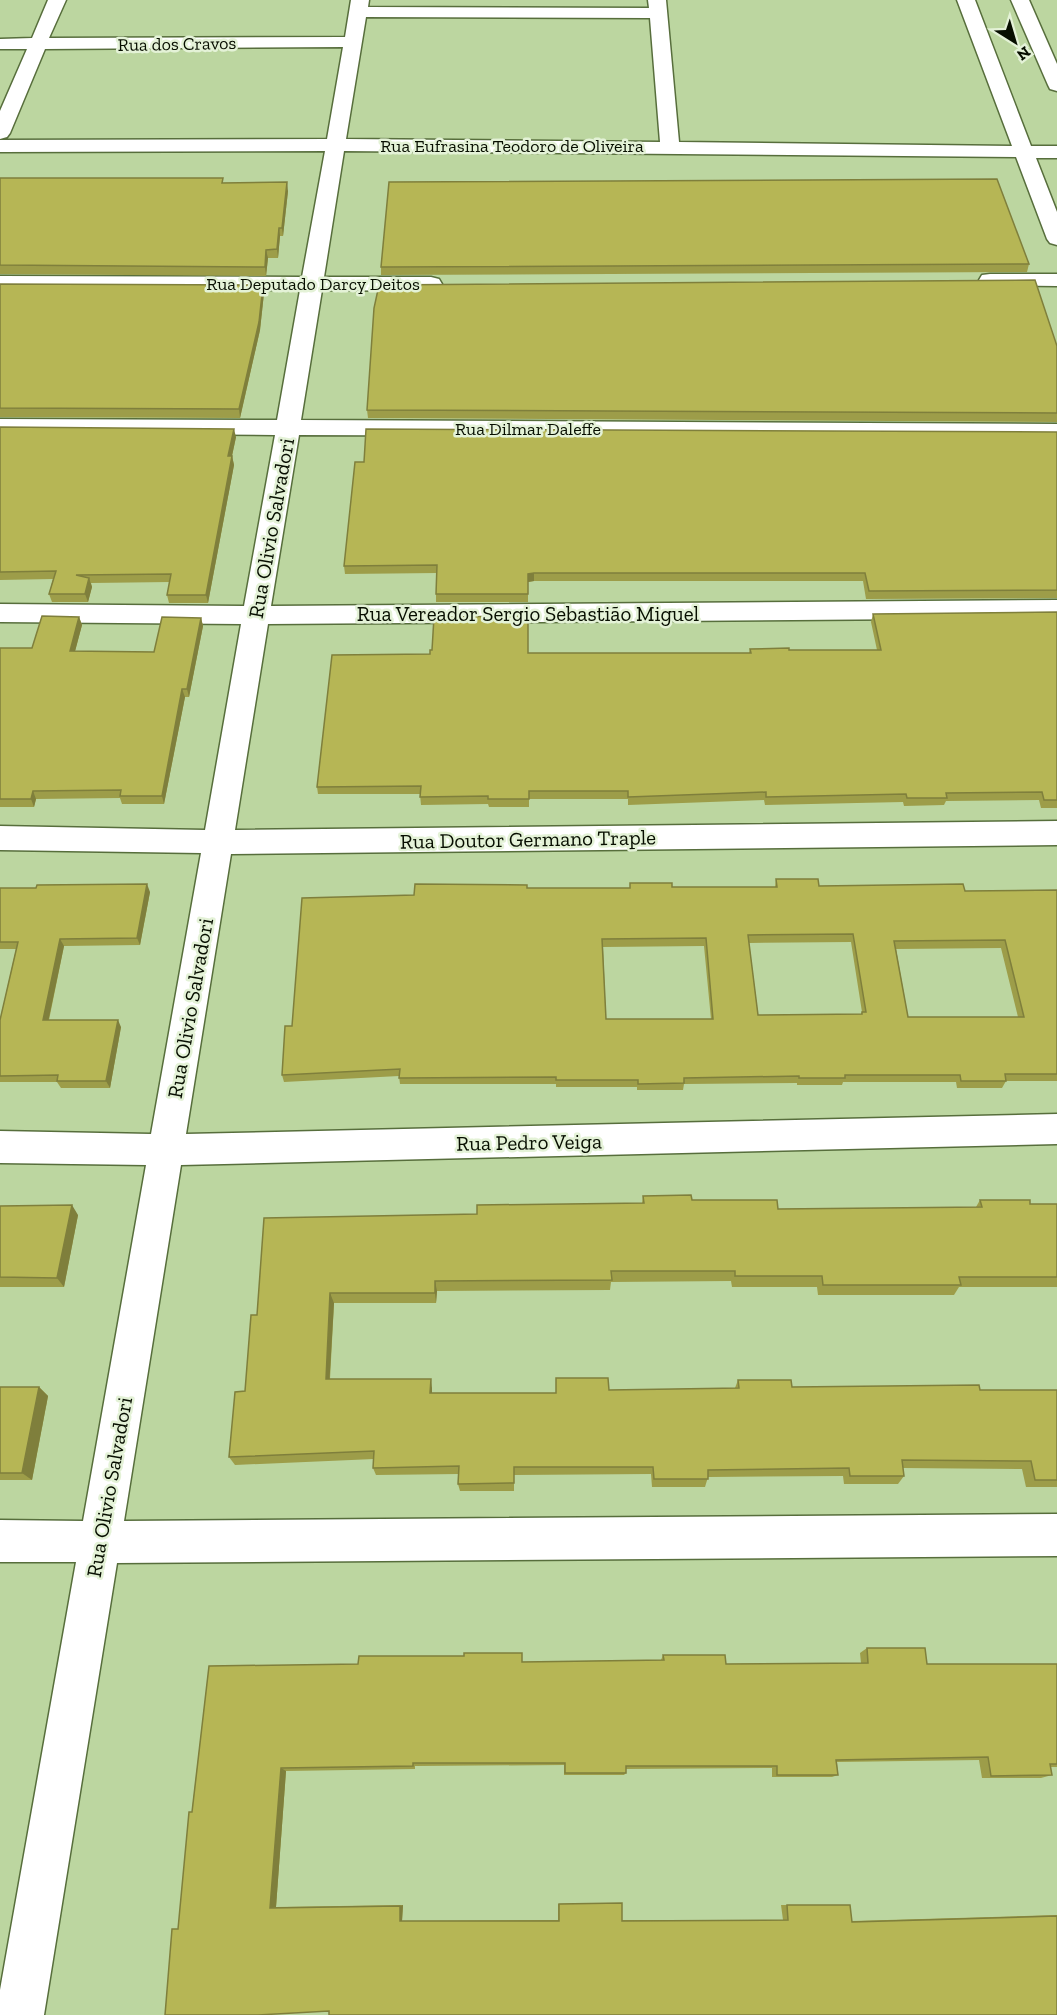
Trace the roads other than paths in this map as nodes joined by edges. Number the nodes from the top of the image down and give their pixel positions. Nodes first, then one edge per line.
1 (57, 0) edge
2 (966, 0) edge
3 (1020, 0) edge
4 (657, 6) edge
5 (357, 18) edge
6 (0, 44) edge
7 (38, 45) junction
8 (1057, 85) edge
9 (0, 132) edge
10 (336, 145) junction
11 (0, 146) edge
12 (670, 146) junction
13 (1023, 152) junction
14 (1057, 152) edge
15 (1057, 239) edge
16 (1057, 280) edge
17 (974, 281) edge
18 (0, 283) edge
19 (454, 284) edge
20 (312, 285) junction
21 (0, 426) edge
22 (288, 428) junction
23 (1057, 431) edge
24 (1057, 609) edge
25 (0, 613) edge
26 (256, 615) junction
27 (1057, 833) edge
28 (0, 838) edge
29 (218, 842) junction
30 (1057, 1129) edge
31 (0, 1147) edge
32 (166, 1150) junction
33 (1057, 1535) edge
34 (0, 1541) edge
35 (99, 1542) junction
36 (20, 2015) edge

1 - 7 street
2 - 13 street
3 - 8 street
4 - 5 street, Rua dos Cravos
4 - 12 street
5 - 7 street, Rua dos Cravos
5 - 10 street, Rua Olivio Salvadori
6 - 7 street, Rua dos Cravos
7 - 9 street
10 - 11 street, Rua Eufrasina Teodoro de Oliveira
10 - 12 street, Rua Eufrasina Teodoro de Oliveira
10 - 20 street, Rua Olivio Salvadori
12 - 13 street, Rua Eufrasina Teodoro de Oliveira
13 - 14 street, Rua Eufrasina Teodoro de Oliveira
13 - 15 street
16 - 17 street
18 - 20 street, Rua Deputado Darcy Deitos
19 - 20 street, Rua Deputado Darcy Deitos
20 - 22 street, Rua Olivio Salvadori
21 - 22 street, Rua Dilmar Daleffe
22 - 23 street, Rua Dilmar Daleffe
22 - 26 street, Rua Olivio Salvadori
24 - 26 street, Rua Vereador Sergio Sebastião Miguel
25 - 26 street, Rua Vereador Sergio Sebastião Miguel
26 - 29 street, Rua Olivio Salvadori
27 - 29 street, Rua Doutor Germano Traple
28 - 29 street, Rua Doutor Germano Traple
29 - 32 street, Rua Olivio Salvadori
30 - 32 street, Rua Pedro Veiga
31 - 32 street, Rua Pedro Veiga
32 - 35 street, Rua Olivio Salvadori
33 - 35 street
34 - 35 street
35 - 36 street, Rua Olivio Salvadori

